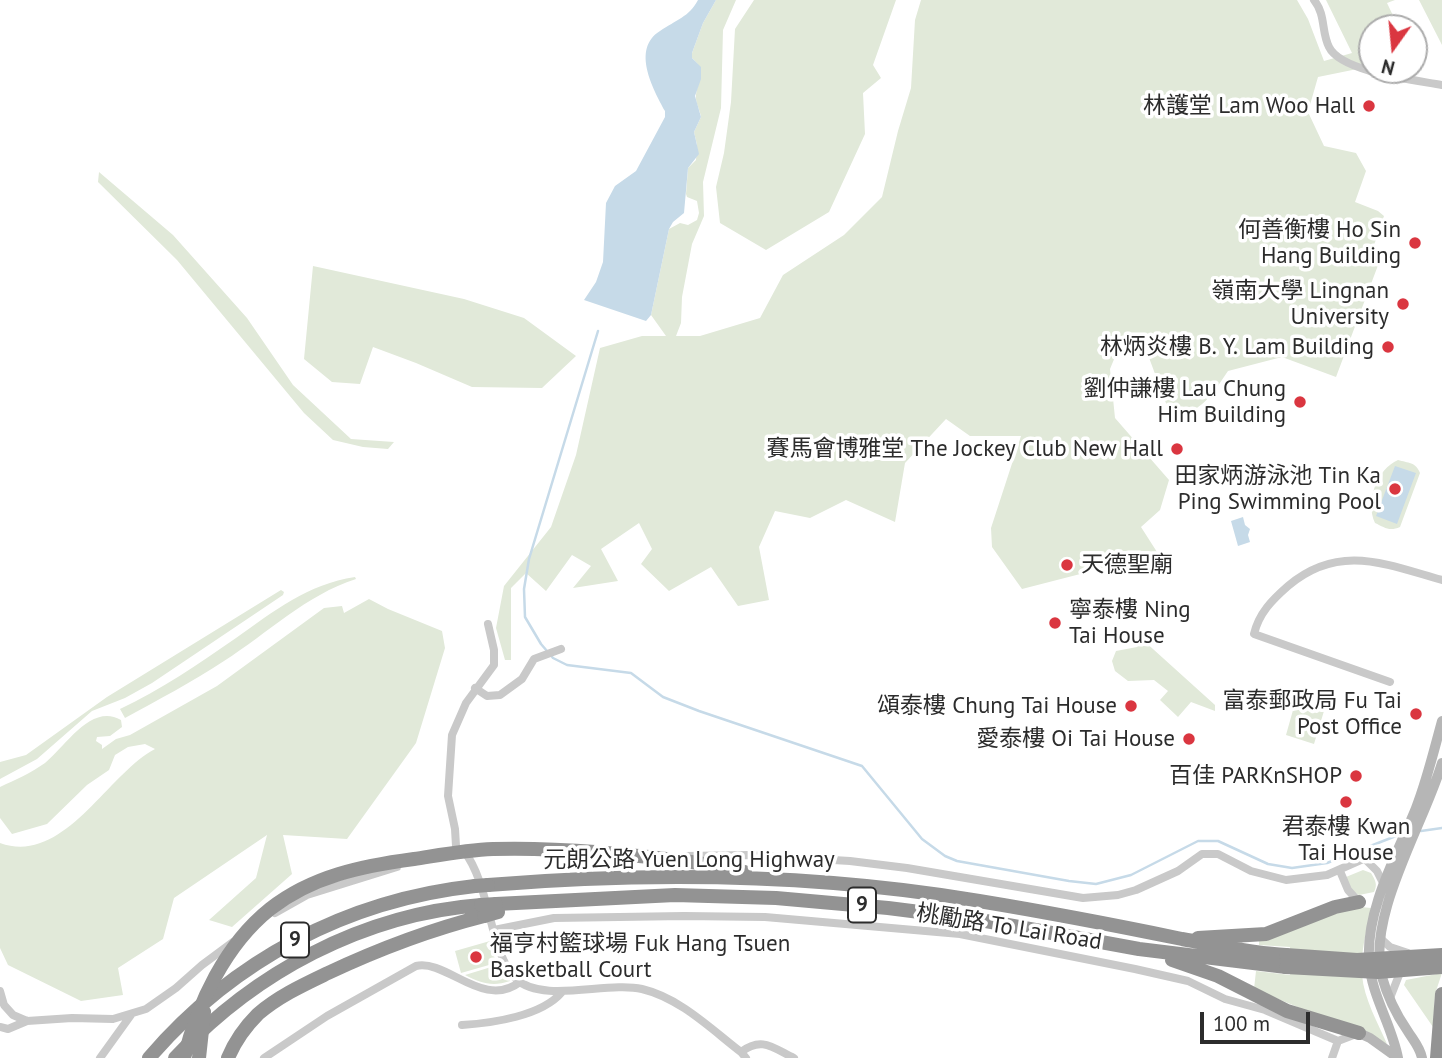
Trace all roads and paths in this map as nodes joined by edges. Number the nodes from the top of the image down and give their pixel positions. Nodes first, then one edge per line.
1 (1314, 0) edge
2 (1442, 85) edge
3 (1442, 580) edge
4 (488, 624) dead end
5 (561, 649) dead end
6 (1390, 682) dead end
7 (475, 688) junction
8 (1442, 721) edge
9 (1442, 763) edge
10 (1420, 811) junction
11 (456, 846) junction
12 (1404, 848) junction
13 (659, 857) dead end
14 (1340, 870) junction
15 (774, 878) junction
16 (1384, 885) junction
17 (1359, 902) junction
18 (1383, 905) junction
19 (490, 909) junction
20 (494, 930) junction
21 (1380, 938) junction
22 (1184, 939) junction
23 (1442, 947) edge
24 (1139, 949) junction
25 (1418, 953) junction
26 (1442, 955) edge
27 (1286, 961) junction
28 (1442, 967) edge
29 (520, 982) junction
30 (0, 991) edge
31 (562, 992) junction
32 (1442, 993) edge
33 (206, 997) junction
34 (1390, 998) junction
35 (131, 1015) junction
36 (27, 1021) junction
37 (462, 1025) dead end
38 (0, 1027) edge
39 (1359, 1034) junction
40 (1338, 1041) junction
41 (1421, 1054) edge
42 (744, 1055) edge
43 (100, 1058) edge
44 (149, 1058) edge
45 (176, 1058) edge
46 (184, 1058) edge
47 (199, 1058) edge
48 (228, 1058) edge
49 (264, 1058) edge
50 (794, 1058) edge
51 (1332, 1058) edge
52 (1398, 1058) edge
53 (1430, 1058) edge
54 (1437, 1058) edge

1 - 2 street
3 - 6 street
4 - 7 street
5 - 7 street
7 - 11 street
8 - 10 main road
9 - 10 main road
10 - 12 main road
11 - 20 street
11 - 35 street
12 - 16 main road
12 - 18 main road
13 - 14 street
14 - 16 street
14 - 17 street
15 - 22 highway, 元朗公路 Yuen Long Highway / 9
15 - 33 highway, bridge
15 - 44 highway, 元朗公路 Yuen Long Highway / 9
16 - 18 main road
17 - 18 main road
17 - 22 highway, 9
18 - 21 main road
18 - 52 main road
19 - 24 highway, 元朗公路 Yuen Long Highway / 9
19 - 45 highway, 9
19 - 48 highway
20 - 29 street
20 - 40 street, 桃勵路 To Lai Road
21 - 25 street
21 - 34 main road
22 - 27 highway, 元朗公路 Yuen Long Highway / 9
23 - 25 street
24 - 27 highway, 元朗公路 Yuen Long Highway / 9
24 - 39 highway
25 - 34 street
26 - 27 highway, 元朗公路 Yuen Long Highway / 9, bridge
27 - 28 highway, 元朗公路 Yuen Long Highway / 9, bridge
29 - 31 street
29 - 49 street
30 - 36 street
31 - 37 street
31 - 42 street
32 - 54 highway
33 - 46 highway, bridge
33 - 47 highway, bridge
34 - 41 main road
35 - 36 street
35 - 43 street
36 - 38 street
39 - 40 street
39 - 52 main road
40 - 51 street
41 - 53 main road
42 - 50 street

